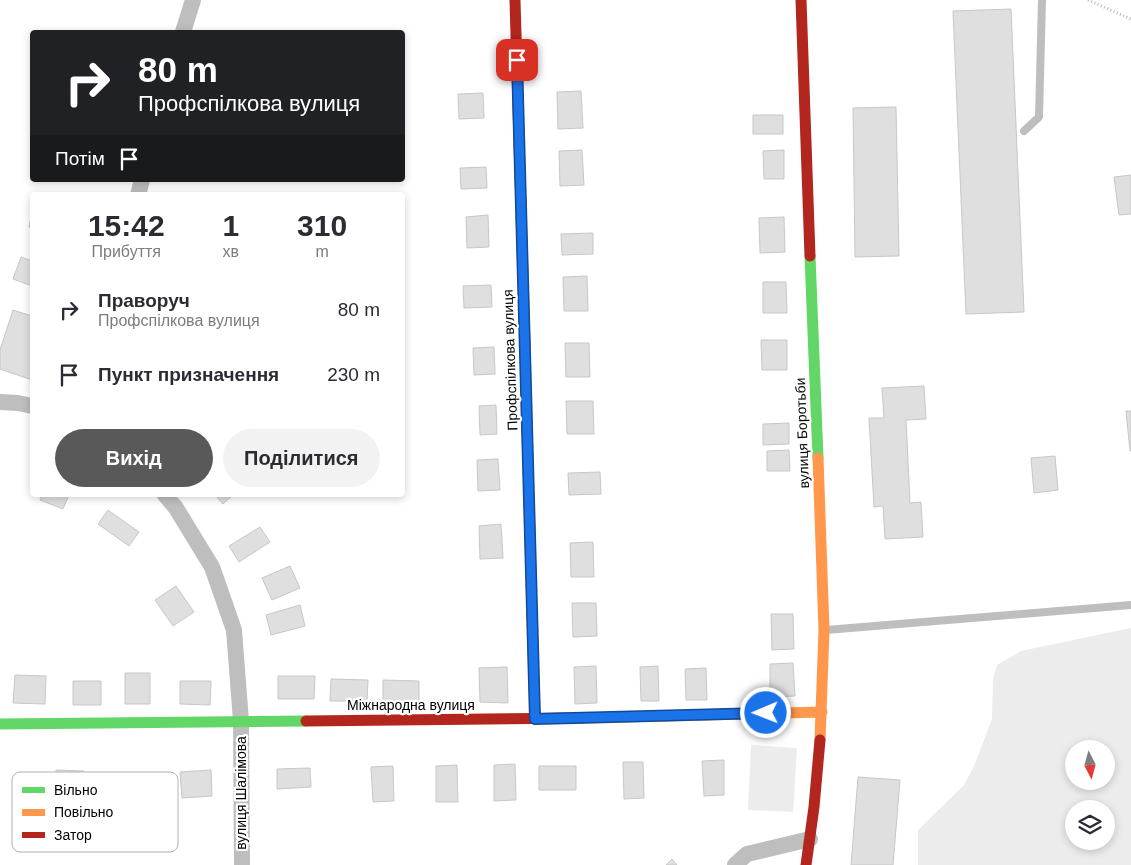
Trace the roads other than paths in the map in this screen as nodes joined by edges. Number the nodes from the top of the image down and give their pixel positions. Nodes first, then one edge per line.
1 (193, 0) edge
2 (516, 0) edge
3 (800, 0) edge
4 (1042, 0) edge
5 (185, 30) edge
6 (1024, 131) dead end
7 (0, 402) edge
8 (30, 406) edge
9 (167, 497) edge
10 (1131, 605) edge
11 (824, 630) junction
12 (822, 712) junction
13 (535, 719) junction
14 (241, 721) junction
15 (0, 724) edge
16 (810, 839) junction
17 (242, 865) edge
18 (735, 865) edge
19 (806, 865) edge

1 - 5 street
2 - 13 street, Профспілкова вулиця
3 - 11 street, вулиця Боротьби
4 - 6 lane
7 - 8 street
9 - 14 street, вулиця Шалімова
10 - 11 lane
11 - 12 street, вулиця Боротьби
12 - 13 street, Міжнародна вулиця
12 - 16 street, вулиця Боротьби
13 - 14 street, Міжнародна вулиця
14 - 15 street, Міжнародна вулиця
14 - 17 street, вулиця Шалімова
16 - 18 street
16 - 19 street, вулиця Боротьби

